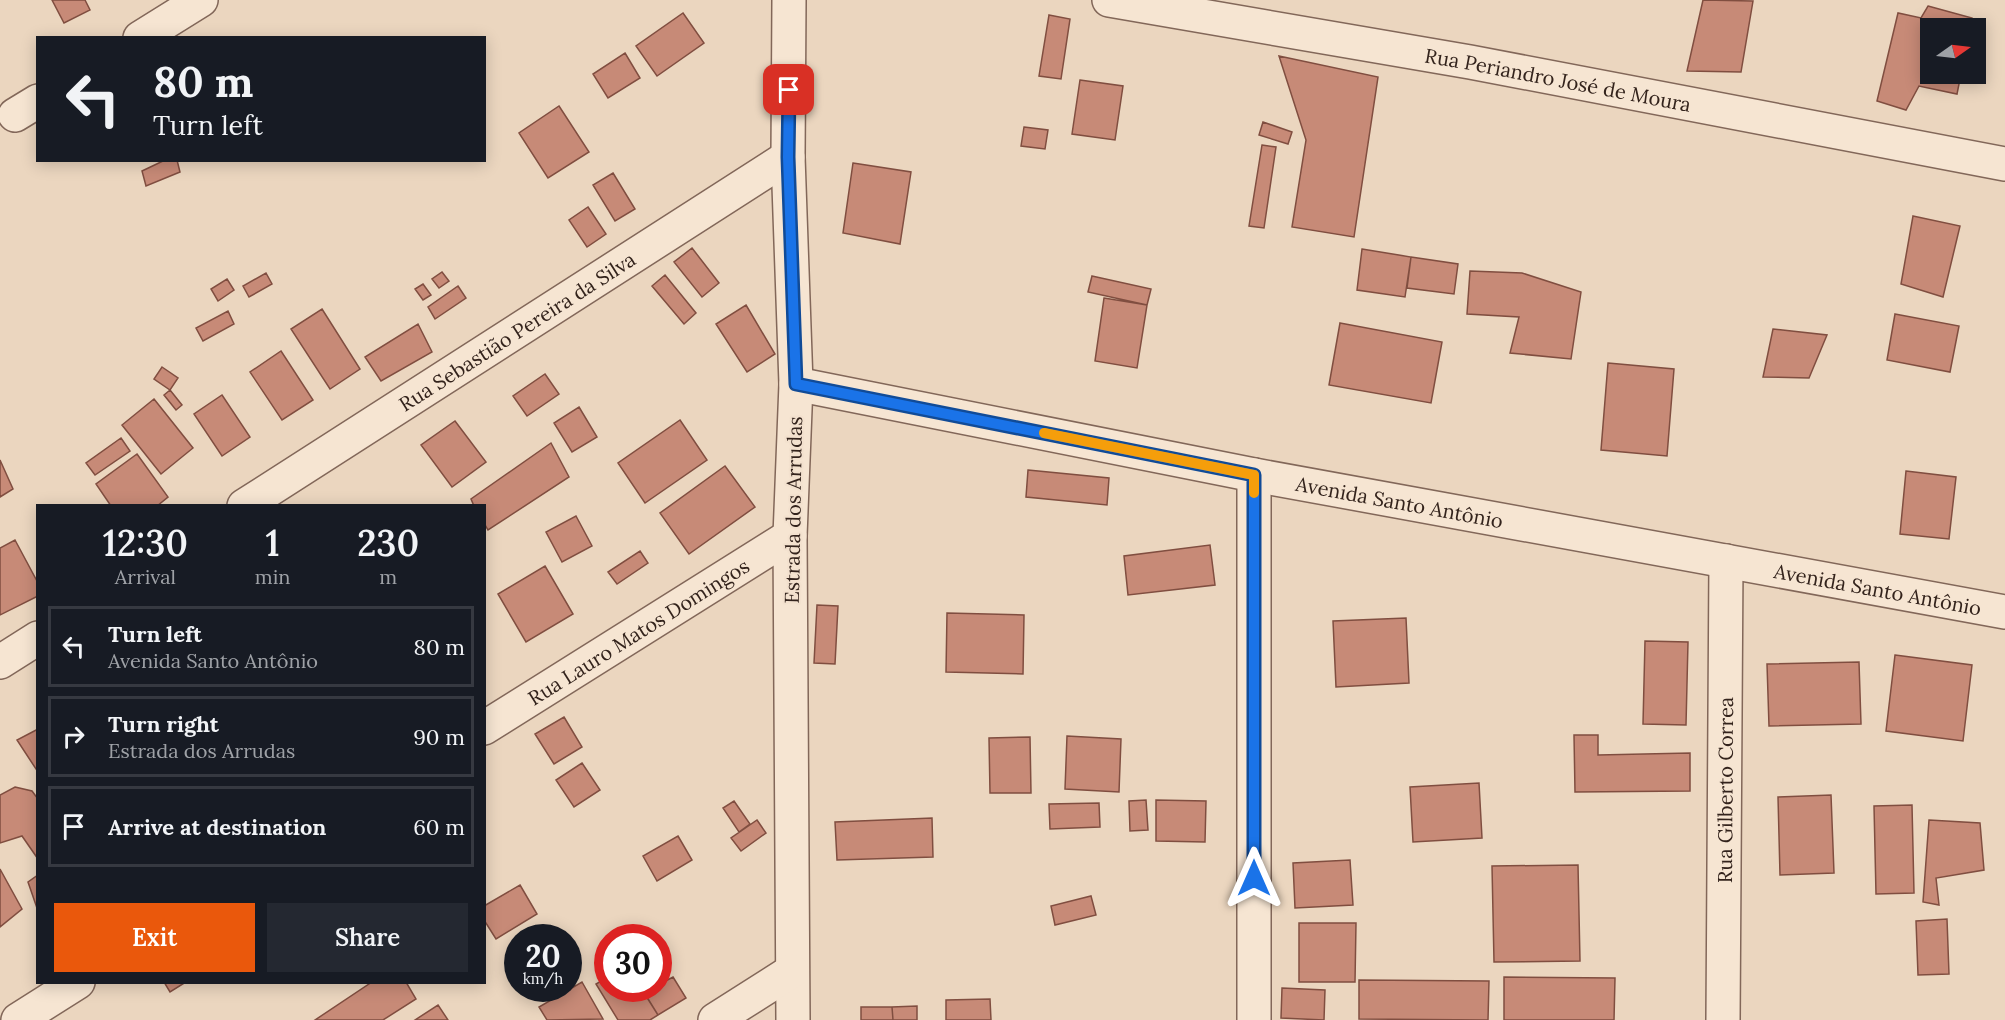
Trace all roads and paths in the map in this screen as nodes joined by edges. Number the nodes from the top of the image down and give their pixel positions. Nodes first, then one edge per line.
1 (201, 0) edge
2 (789, 0) edge
3 (1110, 0) edge
4 (143, 36) edge
5 (788, 157) junction
6 (2005, 164) edge
7 (796, 384) junction
8 (1254, 475) junction
9 (247, 504) edge
10 (790, 536) junction
11 (1726, 561) junction
12 (2005, 612) edge
13 (36, 639) edge
14 (0, 662) edge
15 (486, 727) edge
16 (792, 971) junction
17 (75, 984) edge
18 (18, 1020) edge
19 (715, 1020) edge
20 (793, 1020) edge
21 (1254, 1020) edge
22 (1723, 1020) edge

1 - 4 street
2 - 5 street, Estrada dos Arrudas
3 - 6 street, Rua Periandro José de Moura
5 - 7 street, Estrada dos Arrudas
5 - 9 street, Rua Sebastião Pereira da Silva
7 - 8 street, Avenida Santo Antônio
7 - 10 street, Estrada dos Arrudas
8 - 11 street, Avenida Santo Antônio
8 - 21 street
10 - 15 street, Rua Lauro Matos Domingos
10 - 16 street, Estrada dos Arrudas
11 - 12 street, Avenida Santo Antônio
11 - 22 street, Rua Gilberto Correa
13 - 14 street
16 - 19 street
16 - 20 street, Estrada dos Arrudas
17 - 18 street

